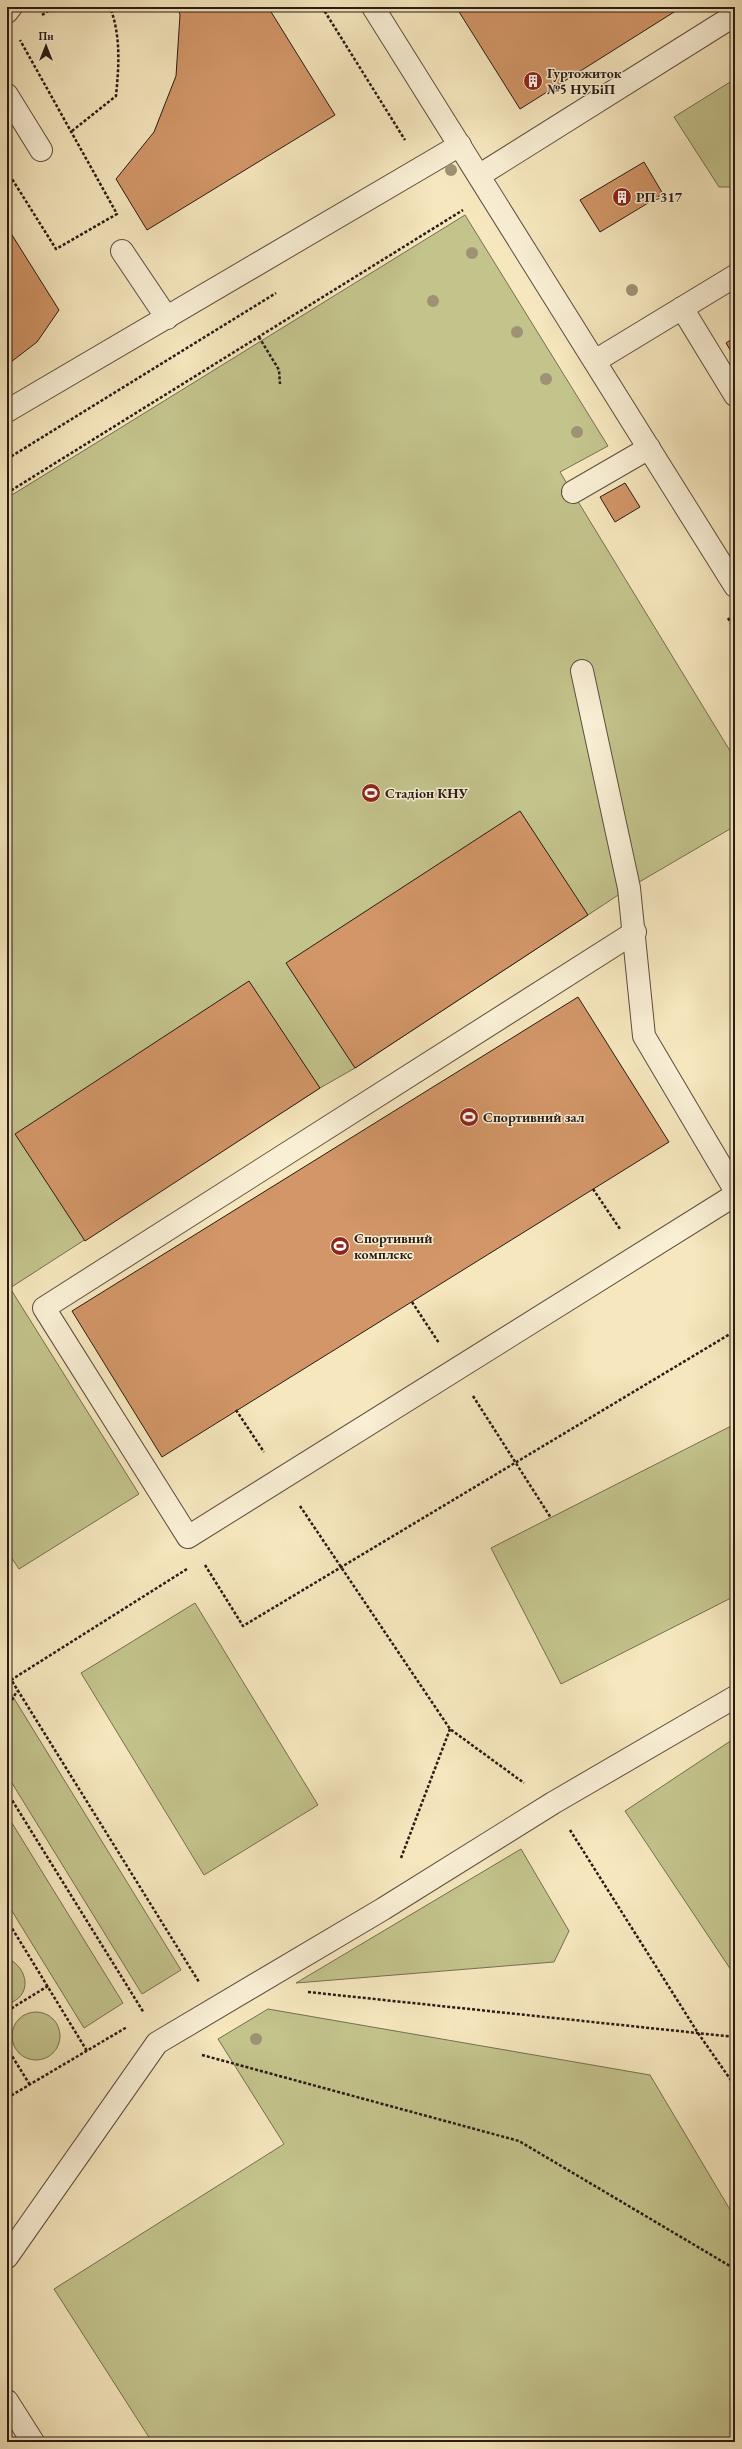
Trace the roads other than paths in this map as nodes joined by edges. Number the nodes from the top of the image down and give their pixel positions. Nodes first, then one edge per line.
1 (11, 7) edge
2 (373, 7) edge
3 (7, 12) edge
4 (735, 15) edge
5 (7, 95) edge
6 (460, 145) junction
7 (41, 150) dead end
8 (480, 175) junction
9 (122, 251) dead end
10 (735, 276) edge
11 (682, 308) junction
12 (166, 318) junction
13 (595, 361) junction
14 (735, 395) edge
15 (7, 411) edge
16 (649, 448) junction
17 (573, 492) dead end
18 (735, 586) edge
19 (582, 671) dead end
20 (635, 932) junction
21 (735, 1190) edge
22 (735, 1195) edge
23 (735, 1697) edge
24 (7, 2257) edge
25 (7, 2401) edge
26 (33, 2442) edge

1 - 3 lane
2 - 6 lane
4 - 8 lane
5 - 7 lane
6 - 8 lane
6 - 12 lane
8 - 13 lane
9 - 12 lane
10 - 11 lane
11 - 13 lane
11 - 14 lane
12 - 15 lane
13 - 16 lane
16 - 17 lane
16 - 18 lane
19 - 20 lane
20 - 21 lane
20 - 22 lane
23 - 24 lane
25 - 26 lane

